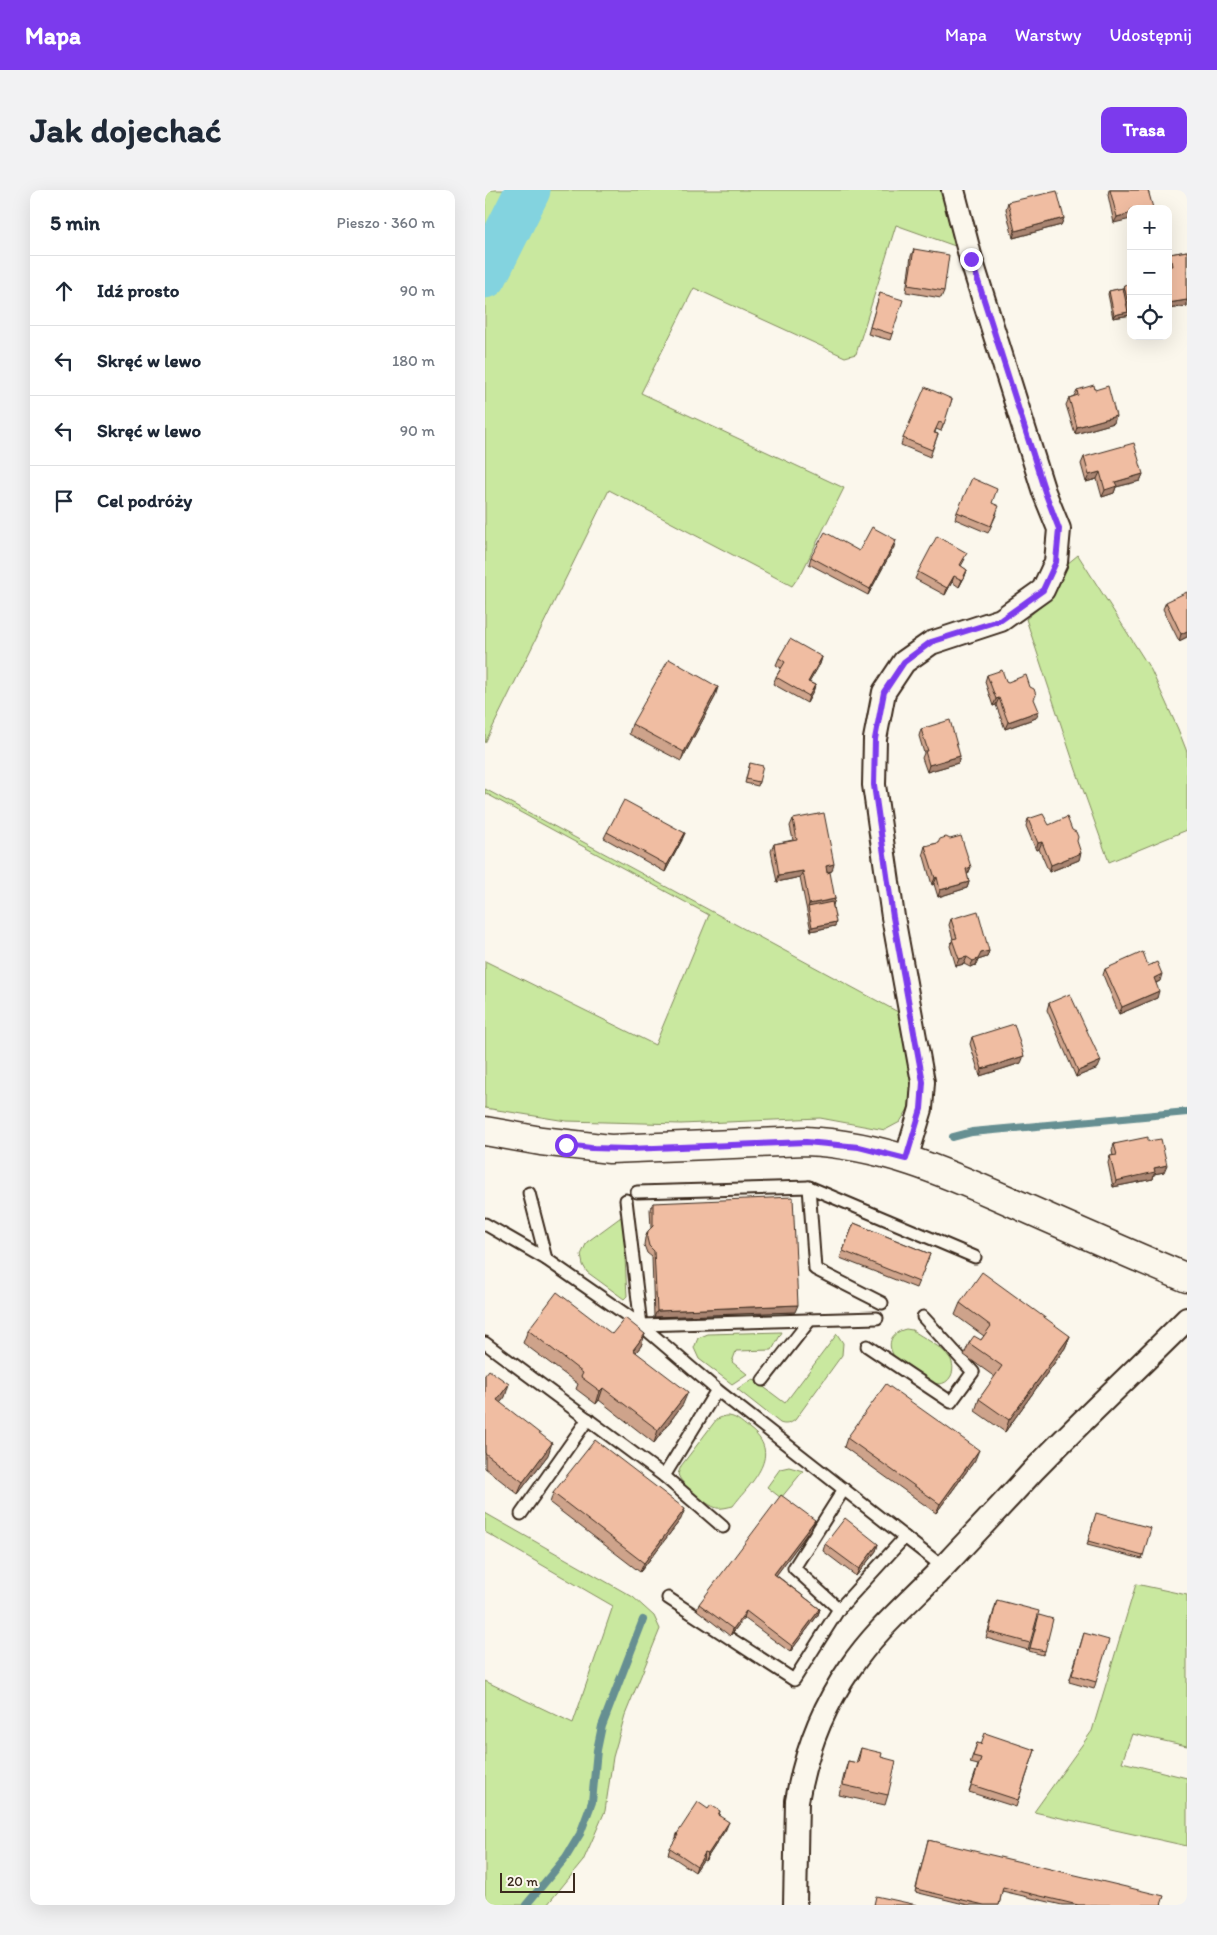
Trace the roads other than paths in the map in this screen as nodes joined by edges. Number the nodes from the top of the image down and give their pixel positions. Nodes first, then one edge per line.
1 (953, 190) edge
2 (485, 1131) edge
3 (906, 1159) junction
4 (809, 1188) junction
5 (637, 1192) dead end
6 (529, 1193) dead end
7 (626, 1200) dead end
8 (485, 1224) edge
9 (975, 1258) dead end
10 (546, 1259) junction
11 (1187, 1278) edge
12 (882, 1303) dead end
13 (923, 1317) dead end
14 (877, 1318) dead end
15 (1187, 1319) edge
16 (810, 1320) junction
17 (641, 1326) junction
18 (485, 1343) edge
19 (867, 1346) dead end
20 (763, 1380) dead end
21 (717, 1390) junction
22 (588, 1419) junction
23 (664, 1476) junction
24 (844, 1489) junction
25 (521, 1514) dead end
26 (723, 1527) dead end
27 (905, 1538) junction
28 (943, 1568) junction
29 (668, 1598) dead end
30 (839, 1609) junction
31 (795, 1905) edge

1 - 3 street
2 - 3 street
3 - 11 street
4 - 5 lane
4 - 9 lane
4 - 12 lane
6 - 10 lane
7 - 17 lane
8 - 10 lane
10 - 17 lane
13 - 19 lane
14 - 16 lane
15 - 28 street
16 - 17 lane
16 - 20 lane
17 - 21 lane
18 - 22 lane
21 - 23 lane
21 - 24 lane
22 - 23 lane
22 - 25 lane
23 - 26 lane
24 - 27 lane
24 - 30 lane
27 - 28 lane
27 - 30 lane
28 - 31 street
29 - 30 lane

